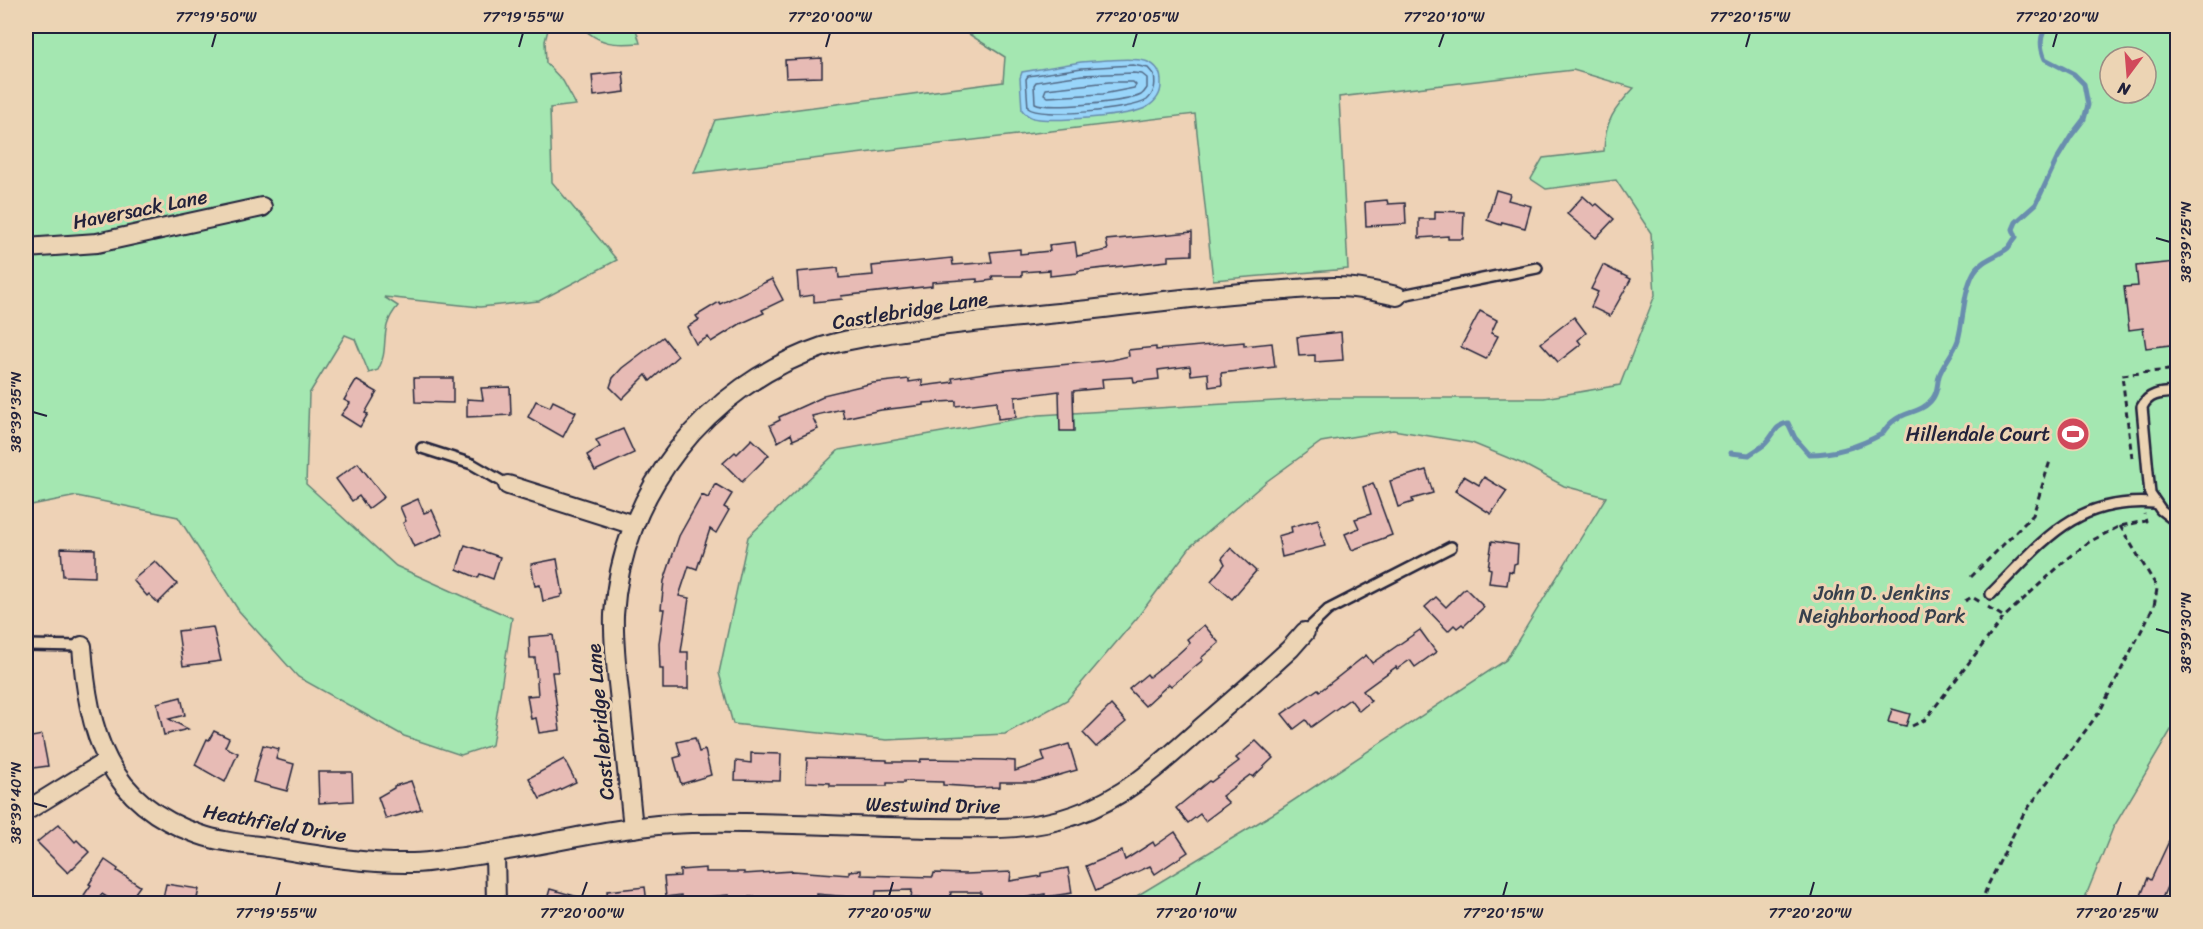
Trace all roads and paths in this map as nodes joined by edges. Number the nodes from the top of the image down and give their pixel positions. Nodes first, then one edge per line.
1 (262, 207) dead end
2 (26, 248) edge
3 (1537, 268) dead end
4 (1396, 296) joint
5 (2178, 392) edge
6 (422, 448) dead end
7 (2050, 461) dead end
8 (508, 485) joint
9 (2155, 503) junction
10 (2146, 521) dead end
11 (2178, 523) edge
12 (634, 525) junction
13 (2120, 526) junction
14 (1451, 547) dead end
15 (1971, 577) dead end
16 (1991, 594) dead end
17 (1305, 633) joint
18 (26, 645) edge
19 (82, 646) joint
20 (1912, 726) dead end
21 (107, 761) junction
22 (26, 811) edge
23 (633, 828) junction
24 (495, 853) junction
25 (496, 903) edge
26 (1981, 903) edge

1 - 2 street, Haversack Lane
3 - 4 lane
4 - 12 street, Castlebridge Lane
5 - 9 lane
6 - 8 lane
7 - 15 path
8 - 12 street
9 - 11 lane
9 - 16 lane
10 - 13 path
12 - 23 street, Castlebridge Lane
13 - 20 path
13 - 26 path
14 - 17 lane
17 - 23 street, Westwind Drive
18 - 19 lane
19 - 21 street, Heathfield Drive
21 - 22 street
21 - 24 street, Heathfield Drive
23 - 24 street, Westwind Drive
24 - 25 street

